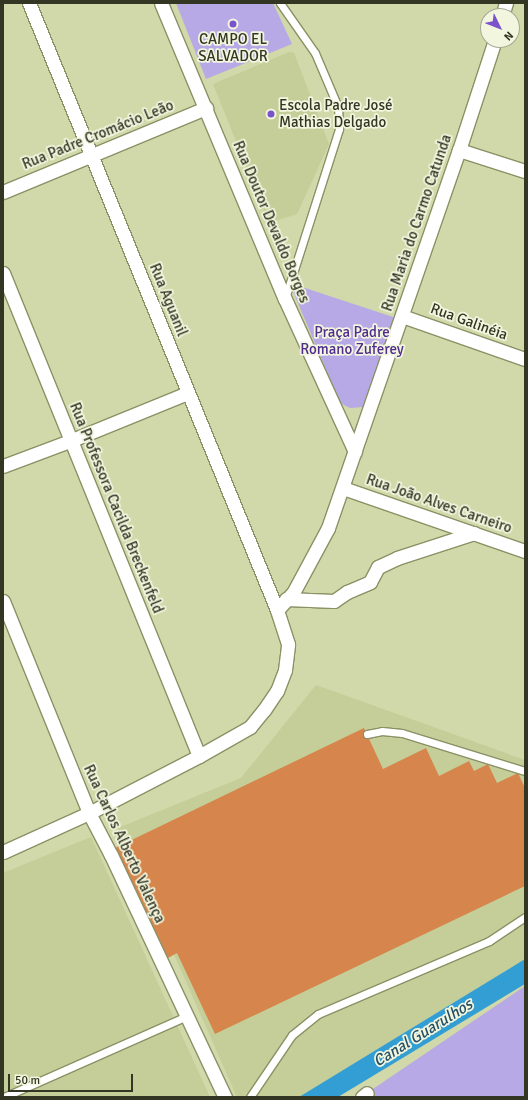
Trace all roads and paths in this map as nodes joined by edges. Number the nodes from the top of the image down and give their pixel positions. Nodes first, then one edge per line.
1 (29, 3) edge
2 (161, 3) edge
3 (280, 3) edge
4 (491, 48) edge
5 (206, 108) junction
6 (459, 150) junction
7 (92, 154) junction
8 (525, 171) edge
9 (3, 192) edge
10 (3, 273) edge
11 (285, 299) junction
12 (402, 316) junction
13 (525, 359) edge
14 (187, 392) junction
15 (72, 440) junction
16 (355, 452) junction
17 (3, 466) edge
18 (343, 488) junction
19 (474, 533) junction
20 (525, 551) edge
21 (286, 600) junction
22 (3, 601) edge
23 (277, 610) junction
24 (367, 734) dead end
25 (199, 756) junction
26 (525, 771) edge
27 (89, 813) junction
28 (3, 852) edge
29 (525, 917) edge
30 (187, 1016) junction
31 (4, 1097) edge
32 (225, 1097) edge
33 (250, 1097) edge

1 - 7 street, Rua Aguanil
2 - 5 street, Rua Doutor Devaldo Borges
3 - 11 lane
4 - 6 street, Rua Maria do Carmo Catunda
5 - 7 street, Rua Padre Cromácio Leão
5 - 11 street, Rua Doutor Devaldo Borges
6 - 8 street
6 - 12 street, Rua Maria do Carmo Catunda
7 - 9 street, Rua Padre Cromácio Leão
7 - 14 street, Rua Aguanil
10 - 15 street, Rua Professora Cacilda Breckenfeld
11 - 16 street, Rua Doutor Devaldo Borges
12 - 13 street, Rua Galinéia
12 - 16 street, Rua Maria do Carmo Catunda
14 - 15 street
14 - 23 street, Rua Aguanil
15 - 17 street
15 - 25 street, Rua Professora Cacilda Breckenfeld
16 - 18 street, Rua Maria do Carmo Catunda
18 - 19 street, Rua João Alves Carneiro
18 - 21 street, Rua Maria do Carmo Catunda
19 - 20 street, Rua João Alves Carneiro
19 - 21 street
21 - 23 street, Rua Maria do Carmo Catunda
22 - 27 street, Rua Carlos Alberto Valença
23 - 25 street, Rua Aguanil
24 - 26 lane
25 - 27 street, Rua Aguanil
27 - 28 street, Rua Aguanil
27 - 30 street, Rua Carlos Alberto Valença
29 - 33 lane
30 - 31 lane
30 - 32 street, Rua Carlos Alberto Valença

